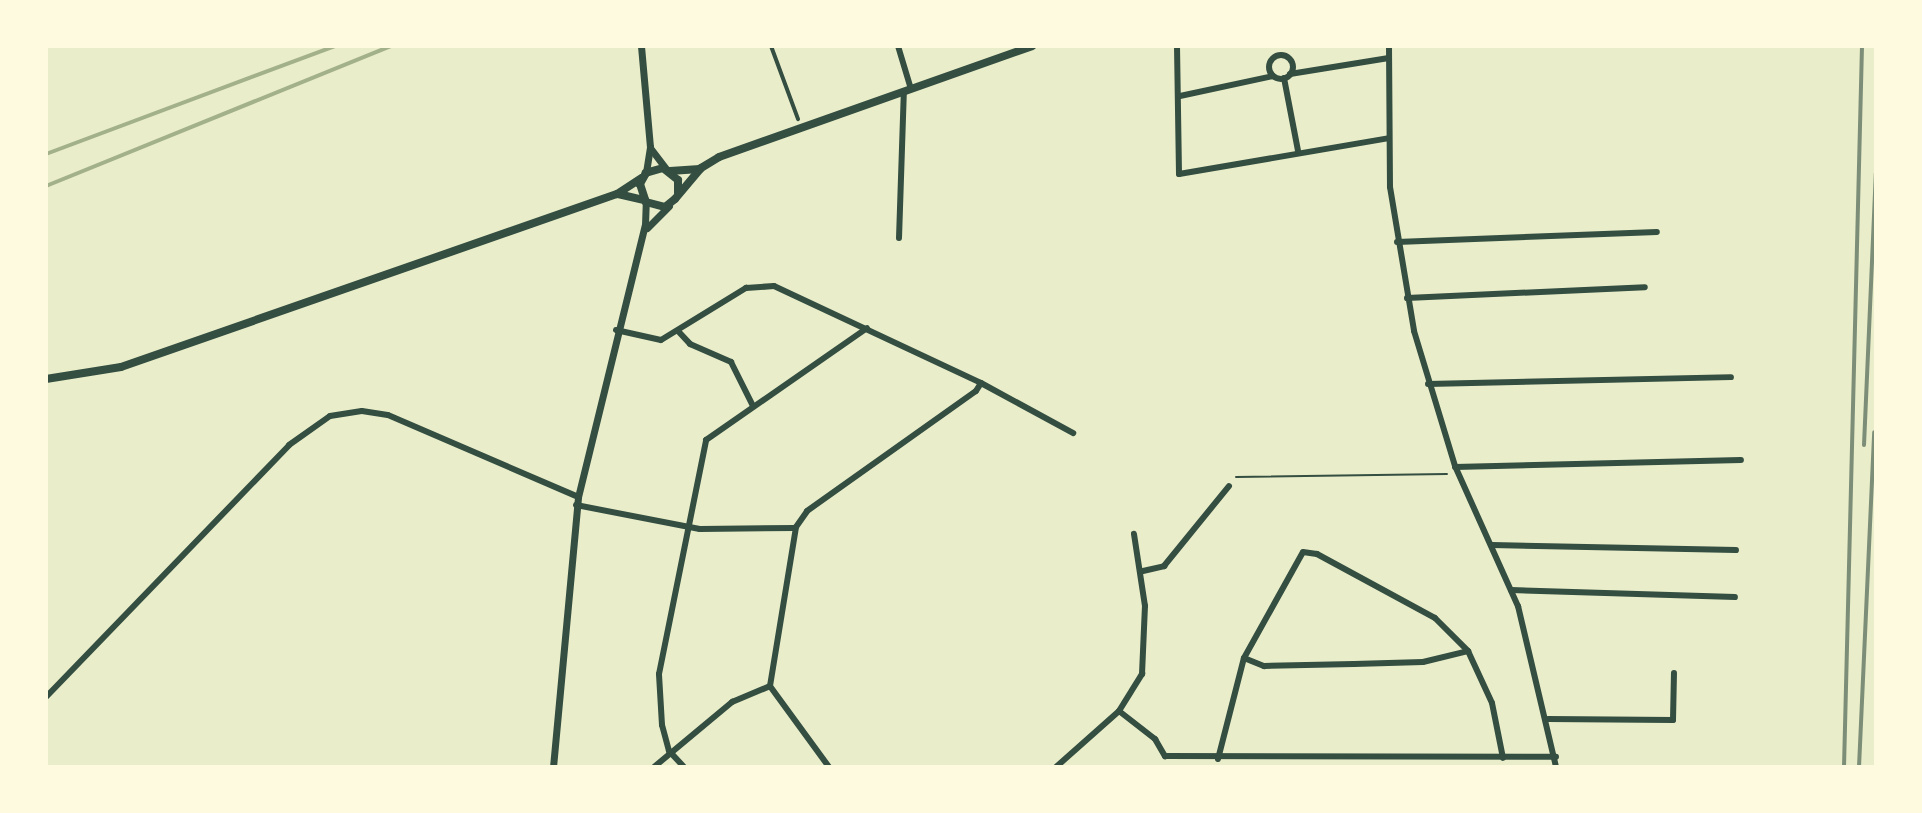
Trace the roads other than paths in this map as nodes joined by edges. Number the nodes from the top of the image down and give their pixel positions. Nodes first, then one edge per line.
1 (641, 46) edge
2 (771, 46) edge
3 (898, 46) edge
4 (1032, 46) edge
5 (1177, 46) edge
6 (1277, 46) edge
7 (1389, 46) edge
8 (1279, 55) junction
9 (1389, 58) junction
10 (1273, 76) junction
11 (1287, 76) junction
12 (908, 90) junction
13 (1180, 96) junction
14 (798, 119) dead end
15 (1389, 138) junction
16 (650, 147) junction
17 (1298, 151) junction
18 (701, 168) junction
19 (668, 170) junction
20 (644, 176) junction
21 (678, 193) junction
22 (617, 194) junction
23 (645, 201) junction
24 (671, 204) junction
25 (1657, 232) dead end
26 (643, 233) junction
27 (899, 238) dead end
28 (1397, 242) junction
29 (1645, 287) dead end
30 (1407, 298) junction
31 (867, 328) junction
32 (616, 330) junction
33 (678, 331) junction
34 (1731, 377) dead end
35 (46, 379) edge
36 (981, 383) junction
37 (1428, 384) junction
38 (753, 406) junction
39 (1073, 433) dead end
40 (1741, 460) dead end
41 (1455, 467) junction
42 (1229, 486) dead end
43 (577, 501) junction
44 (686, 527) junction
45 (795, 528) junction
46 (1134, 534) dead end
47 (1492, 545) junction
48 (1736, 550) dead end
49 (1143, 571) junction
50 (1511, 590) junction
51 (1735, 597) dead end
52 (1468, 651) junction
53 (1244, 658) junction
54 (1674, 673) dead end
55 (770, 686) junction
56 (46, 697) edge
57 (1119, 711) junction
58 (1548, 719) junction
59 (669, 751) junction
60 (1556, 757) junction
61 (1503, 758) junction
62 (1218, 759) junction
63 (553, 767) edge
64 (654, 767) edge
65 (684, 767) edge
66 (829, 767) edge
67 (1056, 767) edge
68 (1556, 767) edge

1 - 16 street
2 - 14 street
3 - 12 street
4 - 12 main road
5 - 13 street
6 - 8 street
7 - 9 street
8 - 10 street
8 - 11 street
9 - 11 street
9 - 15 street
10 - 11 street
10 - 13 street
11 - 17 street
12 - 18 main road
12 - 27 street
13 - 17 street
15 - 17 street
15 - 28 street
16 - 19 street
16 - 20 street
18 - 19 main road
18 - 21 main road
19 - 20 main road
19 - 21 main road
20 - 22 main road
20 - 23 main road
21 - 24 main road
22 - 23 main road
22 - 35 main road
23 - 24 main road
23 - 26 street
24 - 26 street
25 - 28 street
26 - 32 street
28 - 30 street
29 - 30 street
30 - 37 street
31 - 33 street
31 - 36 street
31 - 38 street
32 - 33 street
32 - 43 street
33 - 38 street
34 - 37 street
36 - 39 street
36 - 45 street
37 - 41 street
38 - 44 street
40 - 41 street
41 - 47 street
42 - 49 street
43 - 44 street
43 - 56 street
43 - 63 street
44 - 45 street
44 - 59 street
45 - 55 street
46 - 49 street
47 - 48 street
47 - 50 street
49 - 57 street
50 - 51 street
50 - 58 street
52 - 53 street
52 - 53 street
52 - 61 street
53 - 62 street
54 - 58 street
55 - 59 street
55 - 66 street
57 - 62 street
57 - 67 street
58 - 60 street
59 - 64 street
59 - 65 street
60 - 61 street
60 - 68 street
61 - 62 street

